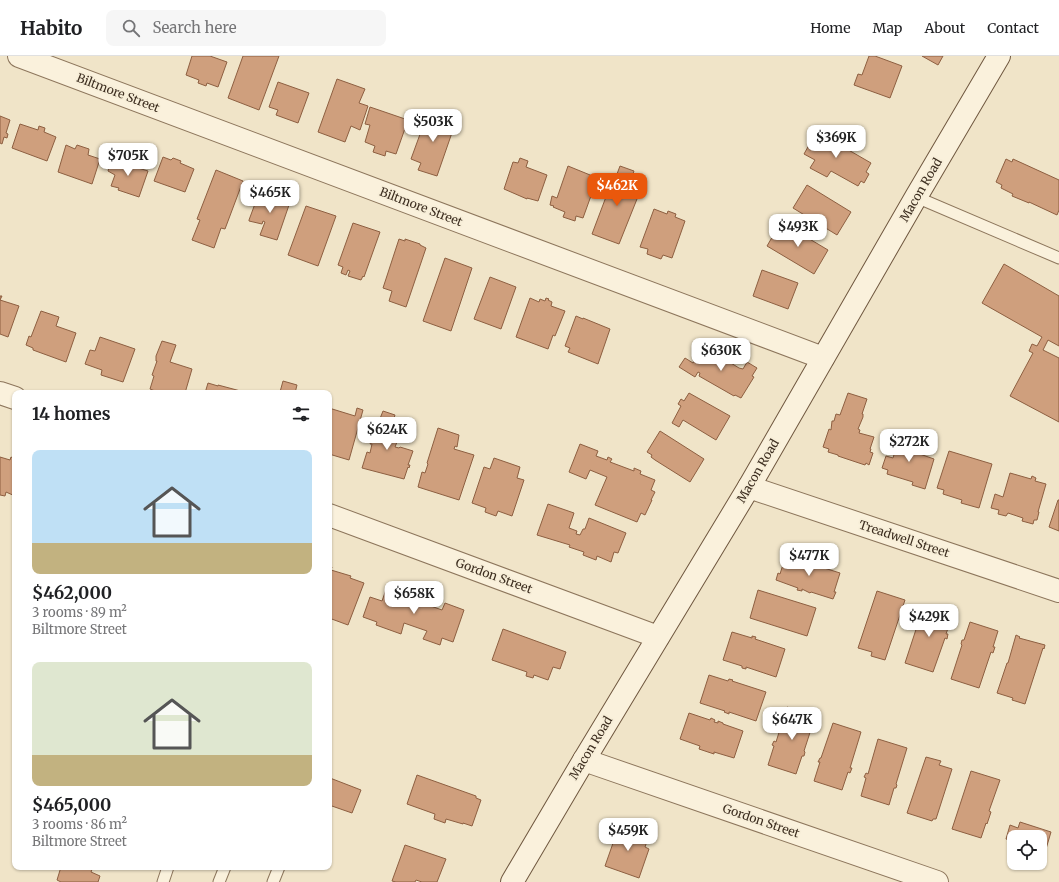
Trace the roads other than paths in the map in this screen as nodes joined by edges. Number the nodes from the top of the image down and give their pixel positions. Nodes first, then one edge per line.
1 (19, 56) edge
2 (999, 56) edge
3 (916, 197) junction
4 (1059, 258) edge
5 (823, 358) junction
6 (0, 392) edge
7 (12, 397) edge
8 (749, 487) junction
9 (332, 516) edge
10 (1059, 590) edge
11 (658, 637) junction
12 (584, 760) junction
13 (167, 870) edge
14 (224, 870) edge
15 (278, 870) edge
16 (163, 882) edge
17 (219, 882) edge
18 (274, 882) edge
19 (512, 882) edge
20 (937, 882) edge

1 - 5 street, Biltmore Street
2 - 3 street, Macon Road
3 - 4 lane
3 - 5 street, Macon Road
5 - 8 street, Macon Road
6 - 7 street
8 - 10 street, Treadwell Street
8 - 11 street, Macon Road
9 - 11 street, Gordon Street
11 - 12 street, Macon Road
12 - 19 street, Macon Road
12 - 20 street, Gordon Street
13 - 16 lane
14 - 17 lane
15 - 18 lane

